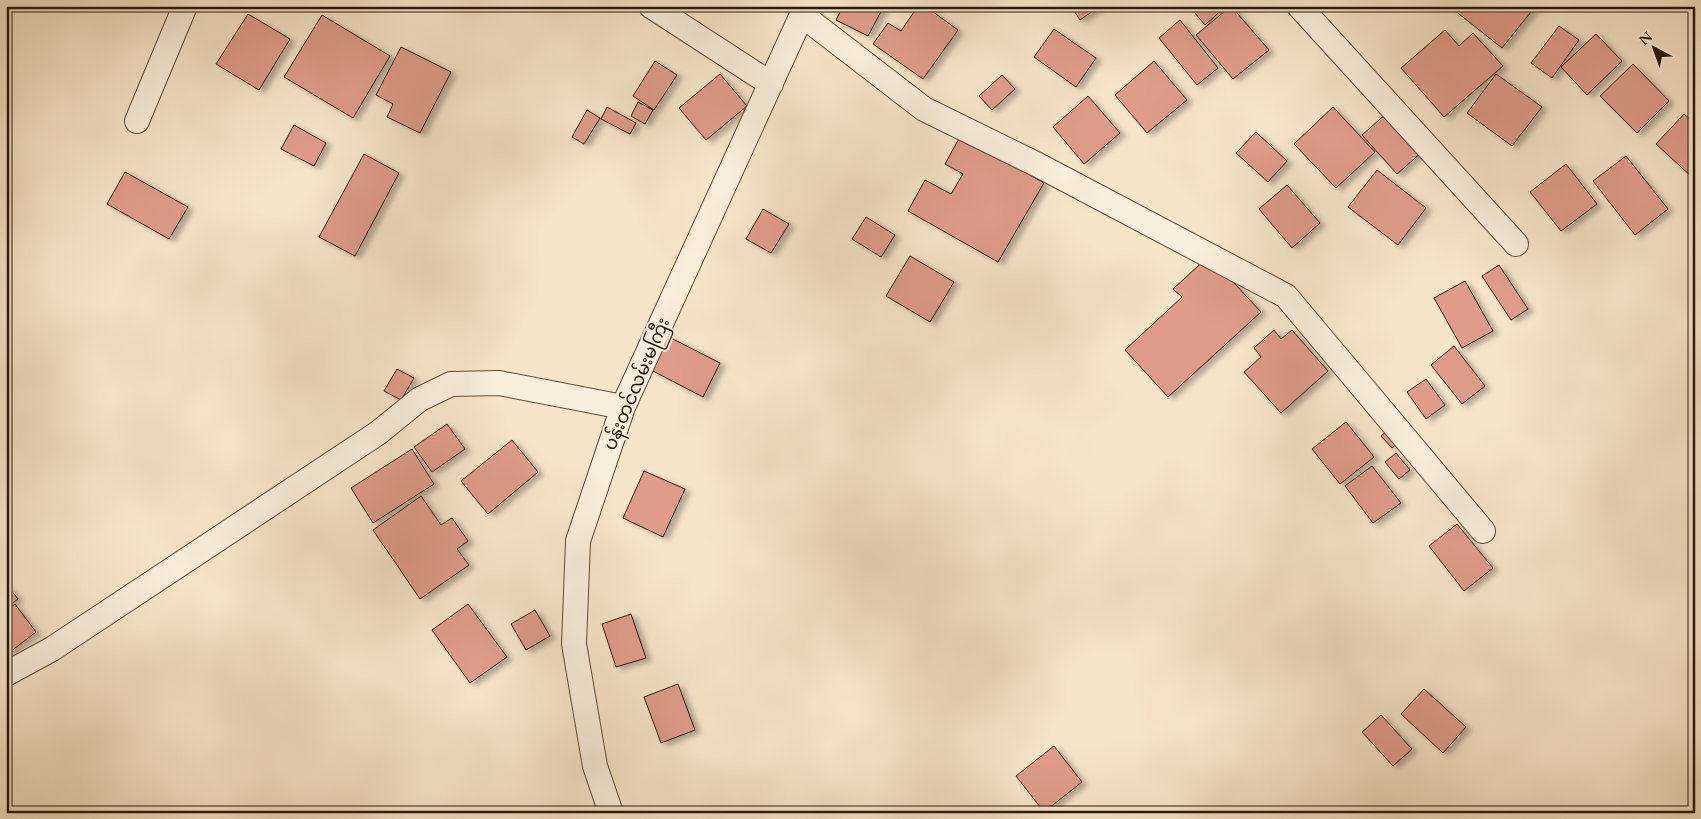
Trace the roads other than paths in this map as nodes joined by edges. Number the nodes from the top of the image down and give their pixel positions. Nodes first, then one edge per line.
1 (185, 6) edge
2 (651, 6) edge
3 (1299, 6) edge
4 (804, 10) edge
5 (771, 84) junction
6 (137, 121) dead end
7 (1516, 244) dead end
8 (623, 407) junction
9 (1483, 531) dead end
10 (6, 674) edge
11 (611, 813) edge

1 - 6 street
2 - 5 street
3 - 7 street
4 - 5 street, ပန်းတင်လမ်းမကြီး
4 - 9 street
5 - 8 street, ပန်းတင်လမ်းမကြီး
8 - 10 street
8 - 11 street, ပန်းတင်လမ်းမကြီး

